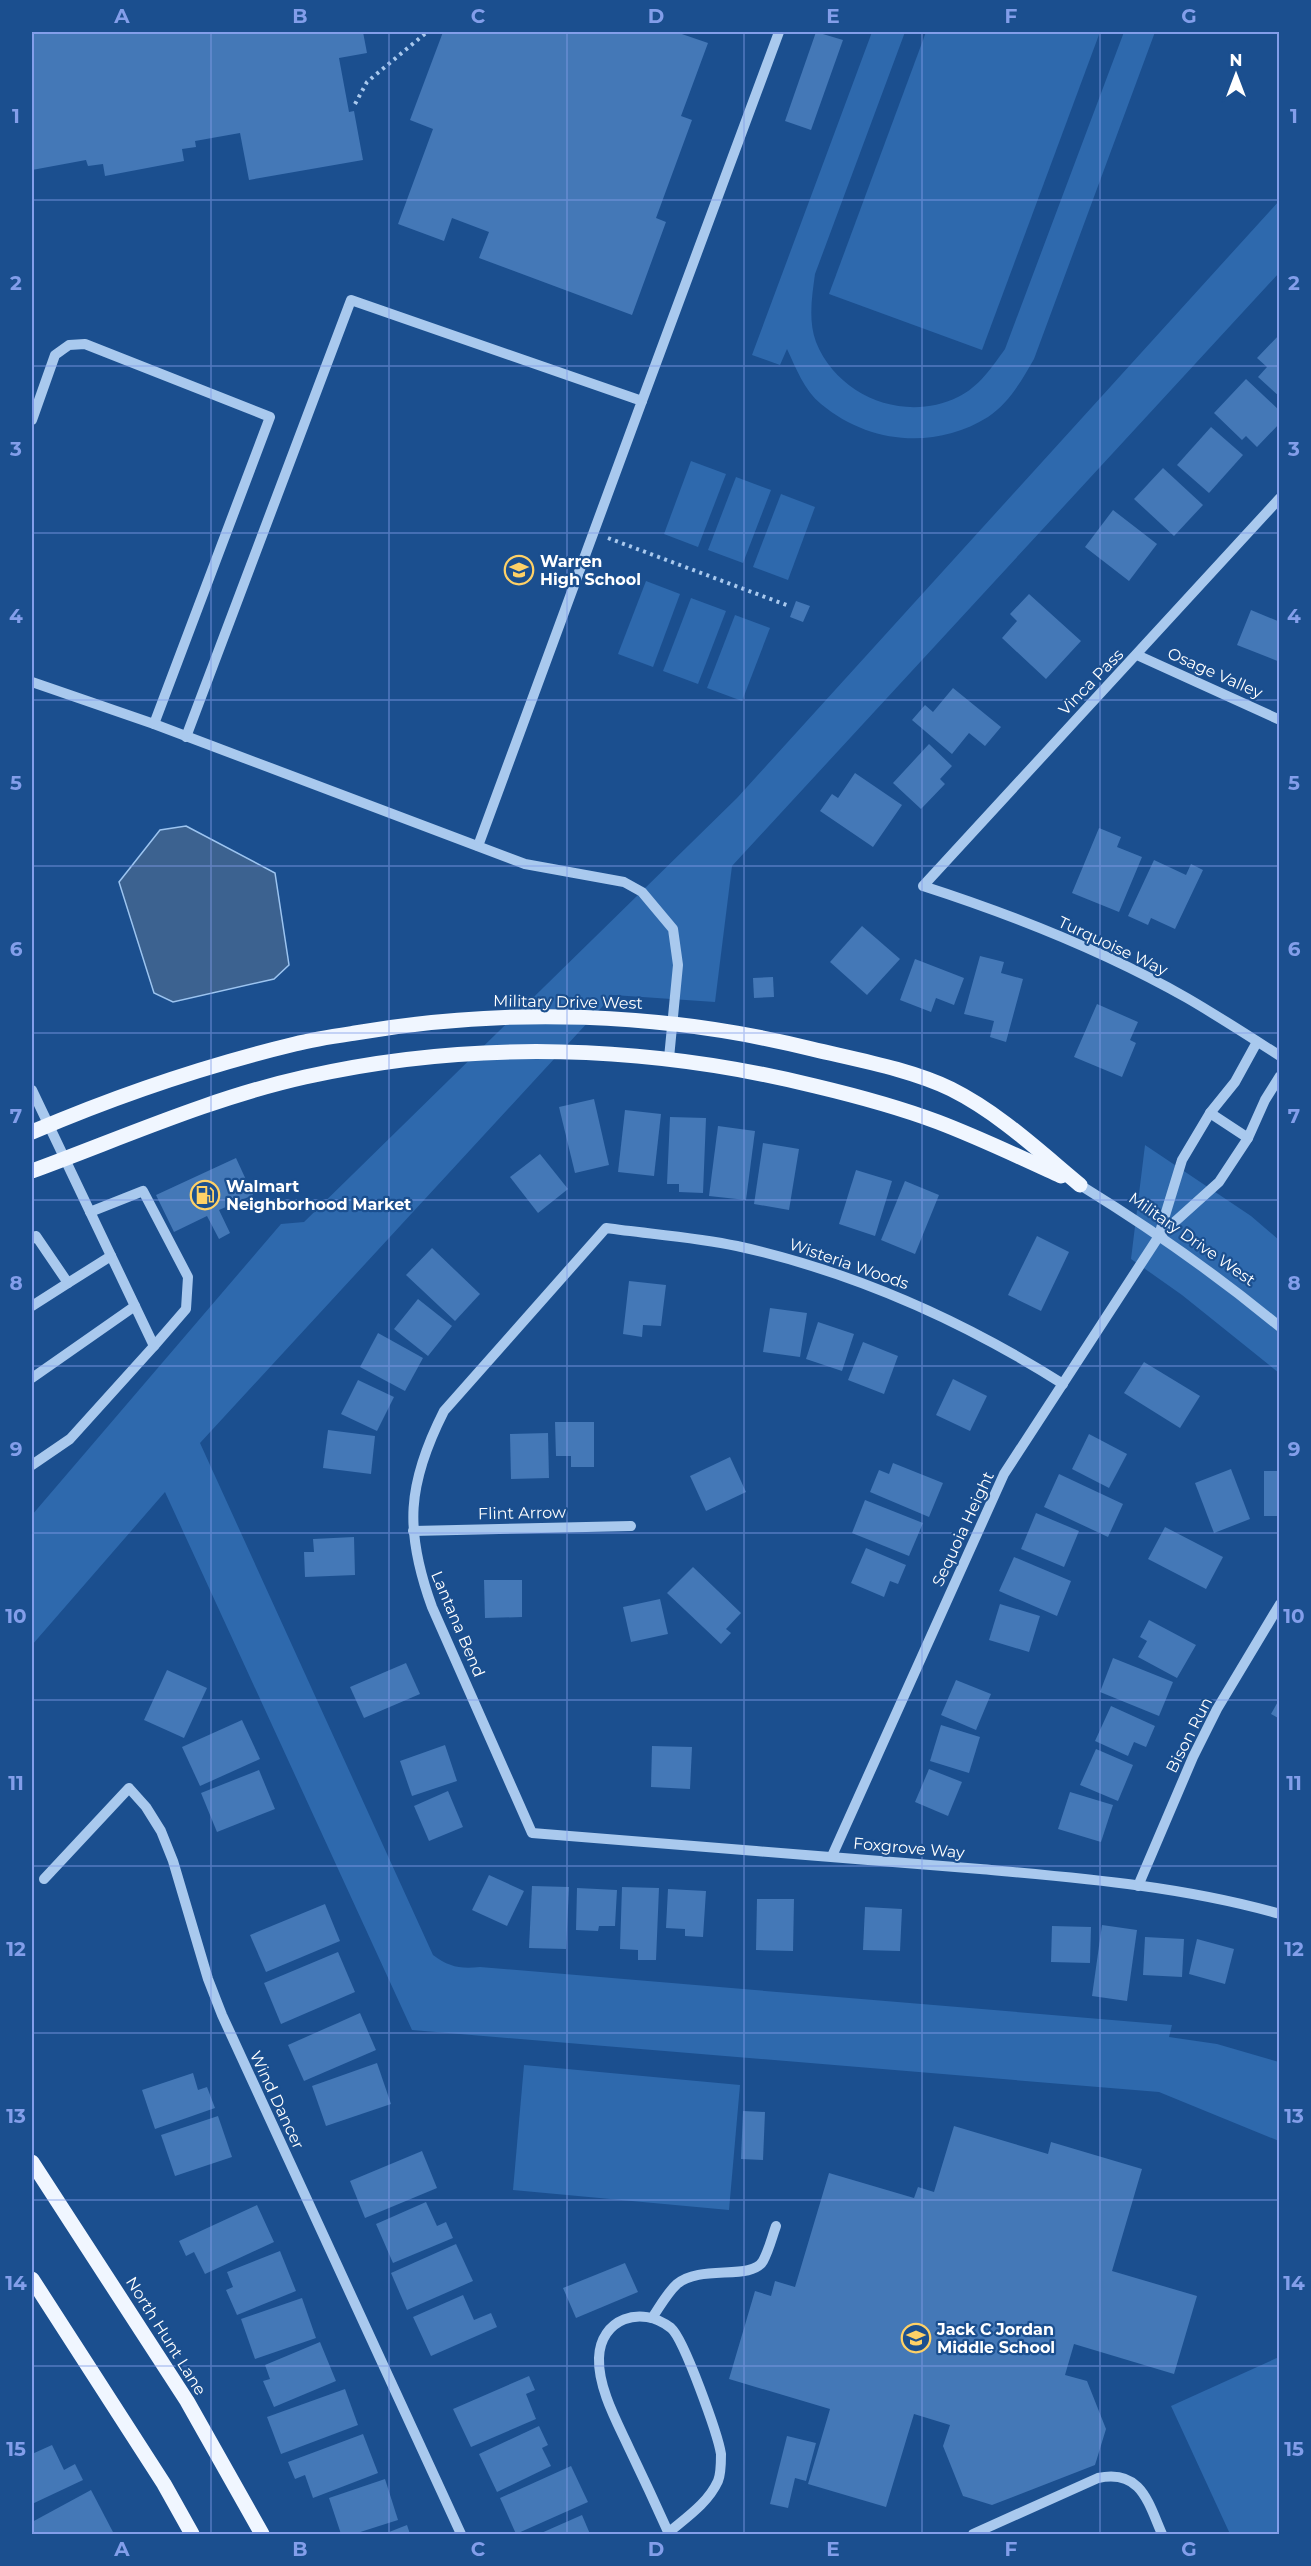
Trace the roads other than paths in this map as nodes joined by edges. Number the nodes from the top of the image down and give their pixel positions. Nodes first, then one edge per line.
1 (779, 32) edge
2 (642, 401) junction
3 (32, 420) edge
4 (1280, 498) edge
5 (1137, 655) junction
6 (32, 682) edge
7 (1280, 720) edge
8 (154, 724) junction
9 (186, 737) junction
10 (478, 846) junction
11 (923, 886) joint
12 (673, 1024) junction
13 (1257, 1042) junction
14 (1280, 1056) edge
15 (669, 1058) junction
16 (1280, 1076) edge
17 (32, 1090) edge
18 (1210, 1113) junction
19 (48, 1124) junction
20 (32, 1132) edge
21 (1248, 1138) junction
22 (65, 1159) junction
23 (32, 1171) edge
24 (1080, 1185) junction
25 (90, 1212) junction
26 (606, 1228) joint
27 (1159, 1236) junction
28 (32, 1239) edge
29 (111, 1256) junction
30 (68, 1283) junction
31 (32, 1306) edge
32 (135, 1306) junction
33 (1280, 1327) edge
34 (154, 1346) junction
35 (32, 1378) edge
36 (1063, 1384) junction
37 (32, 1465) edge
38 (631, 1526) dead end
39 (413, 1531) junction
40 (1280, 1604) edge
41 (532, 1833) joint
42 (832, 1856) junction
43 (44, 1879) dead end
44 (1138, 1886) junction
45 (1280, 1914) edge
46 (32, 2162) edge
47 (776, 2226) dead end
48 (32, 2279) edge
49 (652, 2318) junction
50 (669, 2534) edge
51 (192, 2535) edge
52 (262, 2535) edge
53 (461, 2535) edge
54 (973, 2535) edge
55 (1162, 2535) edge

1 - 2 street
2 - 9 street
2 - 10 street
3 - 8 street
4 - 5 street, Vinca Pass
5 - 7 street, Osage Valley
5 - 11 street, Vinca Pass
6 - 8 street
8 - 9 street
9 - 10 street
10 - 12 street
11 - 13 street, Turquoise Way
12 - 15 street
12 - 19 main road, Military Drive West
12 - 24 main road, Military Drive West
13 - 14 street, Turquoise Way
13 - 18 street, Sequoia Height
15 - 22 main road, Military Drive West
15 - 24 main road, Military Drive West
16 - 21 street, Sequoia Height
17 - 19 street
18 - 21 street
18 - 27 street, Sequoia Height
19 - 20 main road, Military Drive West
19 - 22 street
21 - 27 street, Sequoia Height
22 - 23 main road, Military Drive West
22 - 25 street
24 - 27 street, Military Drive West
25 - 29 street
25 - 34 street
26 - 36 street, Wisteria Woods
26 - 39 street, Lantana Bend
27 - 33 street, Military Drive West
27 - 36 street, Sequoia Height
28 - 30 street
29 - 30 street
29 - 32 street
30 - 31 street
32 - 34 street
32 - 35 street
34 - 37 street
36 - 42 street, Sequoia Height
38 - 39 street, Flint Arrow
39 - 41 street, Lantana Bend
40 - 44 street, Bison Run
41 - 42 street, Foxgrove Way
42 - 44 street, Foxgrove Way
43 - 53 street, Wind Dancer
44 - 45 street, Foxgrove Way
46 - 52 main road, North Hunt Lane
47 - 49 street
48 - 51 main road
49 - 50 street
49 - 50 street
54 - 55 street

